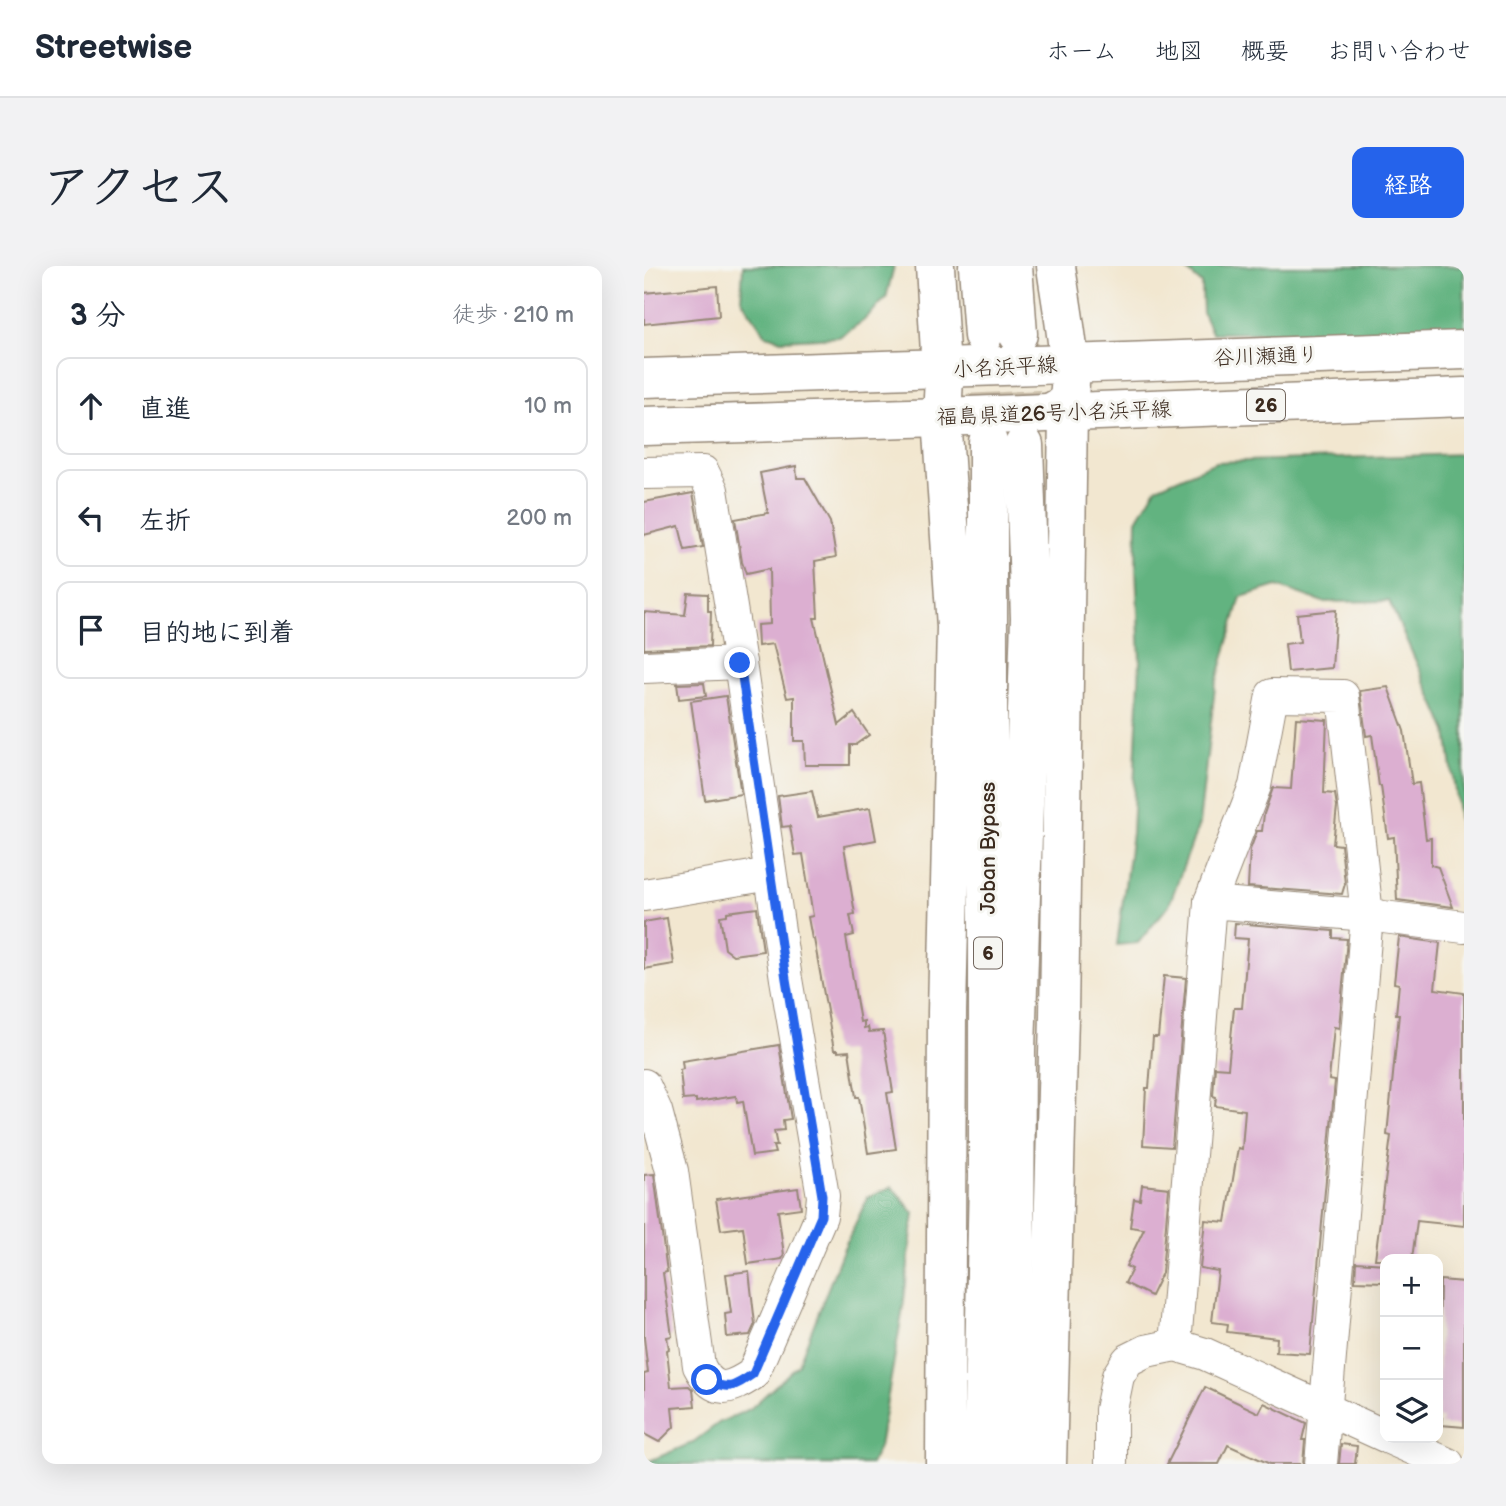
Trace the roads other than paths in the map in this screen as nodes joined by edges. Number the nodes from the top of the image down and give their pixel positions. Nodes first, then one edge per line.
1 (935, 266) edge
2 (978, 266) edge
3 (1013, 266) edge
4 (1056, 266) edge
5 (1464, 350) edge
6 (1069, 363) junction
7 (947, 372) junction
8 (644, 378) edge
9 (1464, 397) edge
10 (1062, 409) junction
11 (942, 417) junction
12 (644, 425) edge
13 (644, 473) edge
14 (740, 663) junction
15 (644, 667) edge
16 (770, 874) junction
17 (644, 895) edge
18 (1210, 902) junction
19 (1367, 915) junction
20 (1464, 927) edge
21 (644, 1085) edge
22 (1175, 1345) junction
23 (1325, 1409) junction
24 (1380, 1434) edge
25 (1401, 1443) edge
26 (945, 1464) edge
27 (982, 1464) edge
28 (1014, 1464) edge
29 (1046, 1464) edge
30 (1111, 1464) edge
31 (1321, 1464) edge
32 (1448, 1464) edge

1 - 7 main road
2 - 3 main road
4 - 6 main road
5 - 6 main road, 谷川瀬通り
6 - 7 main road, 小名浜平線
6 - 10 main road
7 - 8 main road
7 - 10 main road
7 - 11 main road
9 - 10 main road, 福島県道26号小名浜平線 / 26
10 - 11 main road, 福島県道26号小名浜平線 / 26
10 - 29 main road
11 - 12 main road, 福島県道26号小名浜平線 / 26
11 - 26 main road
13 - 14 street
14 - 15 street
14 - 16 street
16 - 17 street
16 - 21 street
18 - 19 street
18 - 19 street
18 - 22 street
19 - 20 street
19 - 23 street
22 - 23 street
22 - 30 street
23 - 24 street
23 - 31 street
25 - 32 street
27 - 28 main road, Joban Bypass / 6

